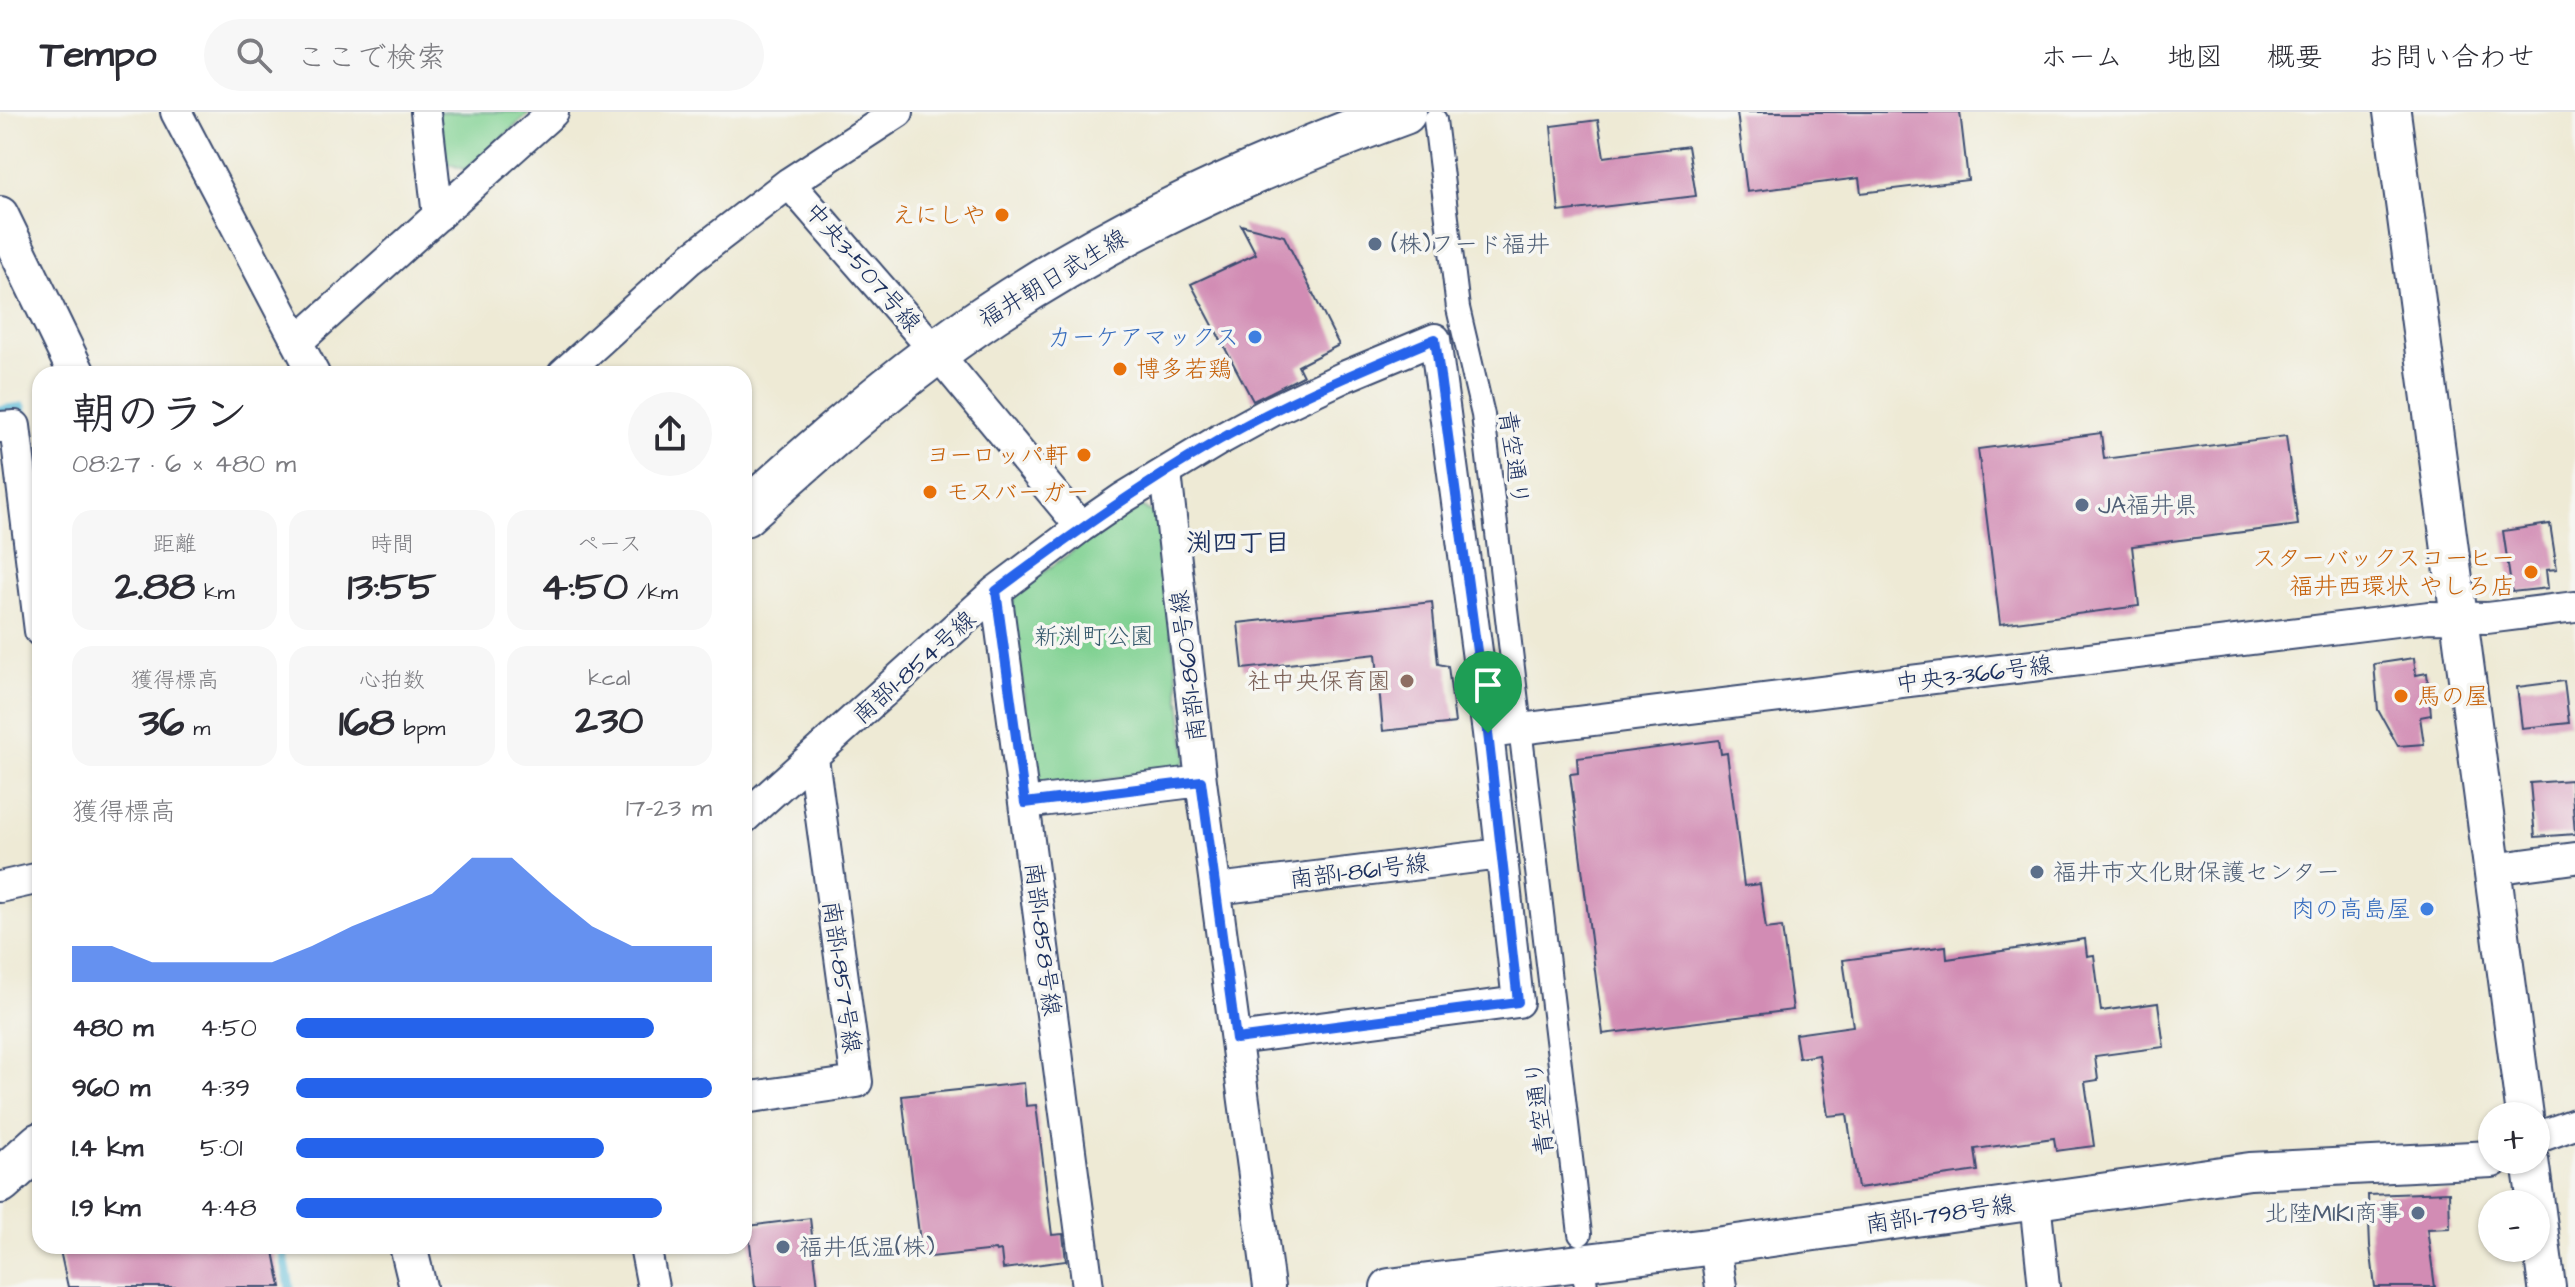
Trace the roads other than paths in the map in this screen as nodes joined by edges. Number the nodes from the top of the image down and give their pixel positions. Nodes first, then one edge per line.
1 (176, 112) edge
2 (426, 112) edge
3 (553, 112) edge
4 (898, 112) edge
5 (2392, 112) edge
6 (1420, 116) edge
7 (1336, 124) edge
8 (789, 183) junction
9 (0, 215) edge
10 (438, 216) junction
11 (297, 342) junction
12 (936, 352) junction
13 (73, 366) edge
14 (310, 366) edge
15 (572, 366) edge
16 (0, 427) edge
17 (1166, 473) junction
18 (752, 507) edge
19 (1081, 527) junction
20 (32, 565) edge
21 (996, 591) junction
22 (2575, 607) edge
23 (2460, 617) junction
24 (1522, 730) junction
25 (1488, 733) junction
26 (813, 758) junction
27 (1201, 781) junction
28 (1025, 803) junction
29 (752, 811) edge
30 (1501, 854) junction
31 (2575, 858) edge
32 (2492, 869) junction
33 (32, 880) edge
34 (0, 887) edge
35 (1217, 889) junction
36 (1236, 1039) junction
37 (752, 1097) edge
38 (2523, 1102) edge
39 (2575, 1124) edge
40 (2550, 1133) edge
41 (32, 1152) edge
42 (2478, 1160) edge
43 (0, 1181) edge
44 (2035, 1201) junction
45 (1580, 1234) dead end
46 (1715, 1246) junction
47 (410, 1254) edge
48 (647, 1254) edge
49 (2544, 1262) edge
50 (1552, 1277) edge
51 (418, 1287) edge
52 (653, 1287) edge
53 (1088, 1287) edge
54 (1269, 1287) edge
55 (1389, 1287) edge
56 (1721, 1287) edge
57 (2044, 1287) edge
58 (2547, 1287) edge

1 - 11 street
2 - 10 street
3 - 10 street
4 - 8 street
5 - 23 street
6 - 7 main road, 福井朝日武生線
6 - 24 street, 青空通り
7 - 12 main road, 福井朝日武生線
8 - 12 street, 中央3-507号線
8 - 15 street
9 - 13 street
10 - 11 street
11 - 14 street
12 - 18 main road, 福井朝日武生線
12 - 19 street, 中央3-507号線
16 - 20 street
17 - 19 street, 南部1-854号線
17 - 25 street, 南部1-854号線
17 - 27 street, 南部1-860号線
19 - 21 street, 南部1-854号線
21 - 26 street, 南部1-854号線
21 - 28 street, 南部1-858号線
22 - 23 street, 中央3-366号線
23 - 24 street, 中央3-366号線
23 - 32 street
24 - 25 street, 中央3-366号線
24 - 45 street, 青空通り
25 - 30 street, 南部1-854号線
26 - 29 street, 南部1-854号線
26 - 37 street, 南部1-857号線
27 - 28 street
27 - 35 street, 南部1-860号線
28 - 53 street, 南部1-858号線
30 - 35 street, 南部1-861号線
30 - 36 street, 南部1-854号線
31 - 32 street
32 - 38 street
33 - 34 street
35 - 36 street, 南部1-860号線
36 - 54 street, 南部1-860号線
39 - 40 street
41 - 43 main road
42 - 44 street, 南部1-798号線
44 - 46 street, 南部1-798号線
44 - 57 street
46 - 50 street, 南部1-798号線
46 - 56 street
47 - 51 street
48 - 52 street
49 - 58 street
50 - 55 street, 南部1-798号線

